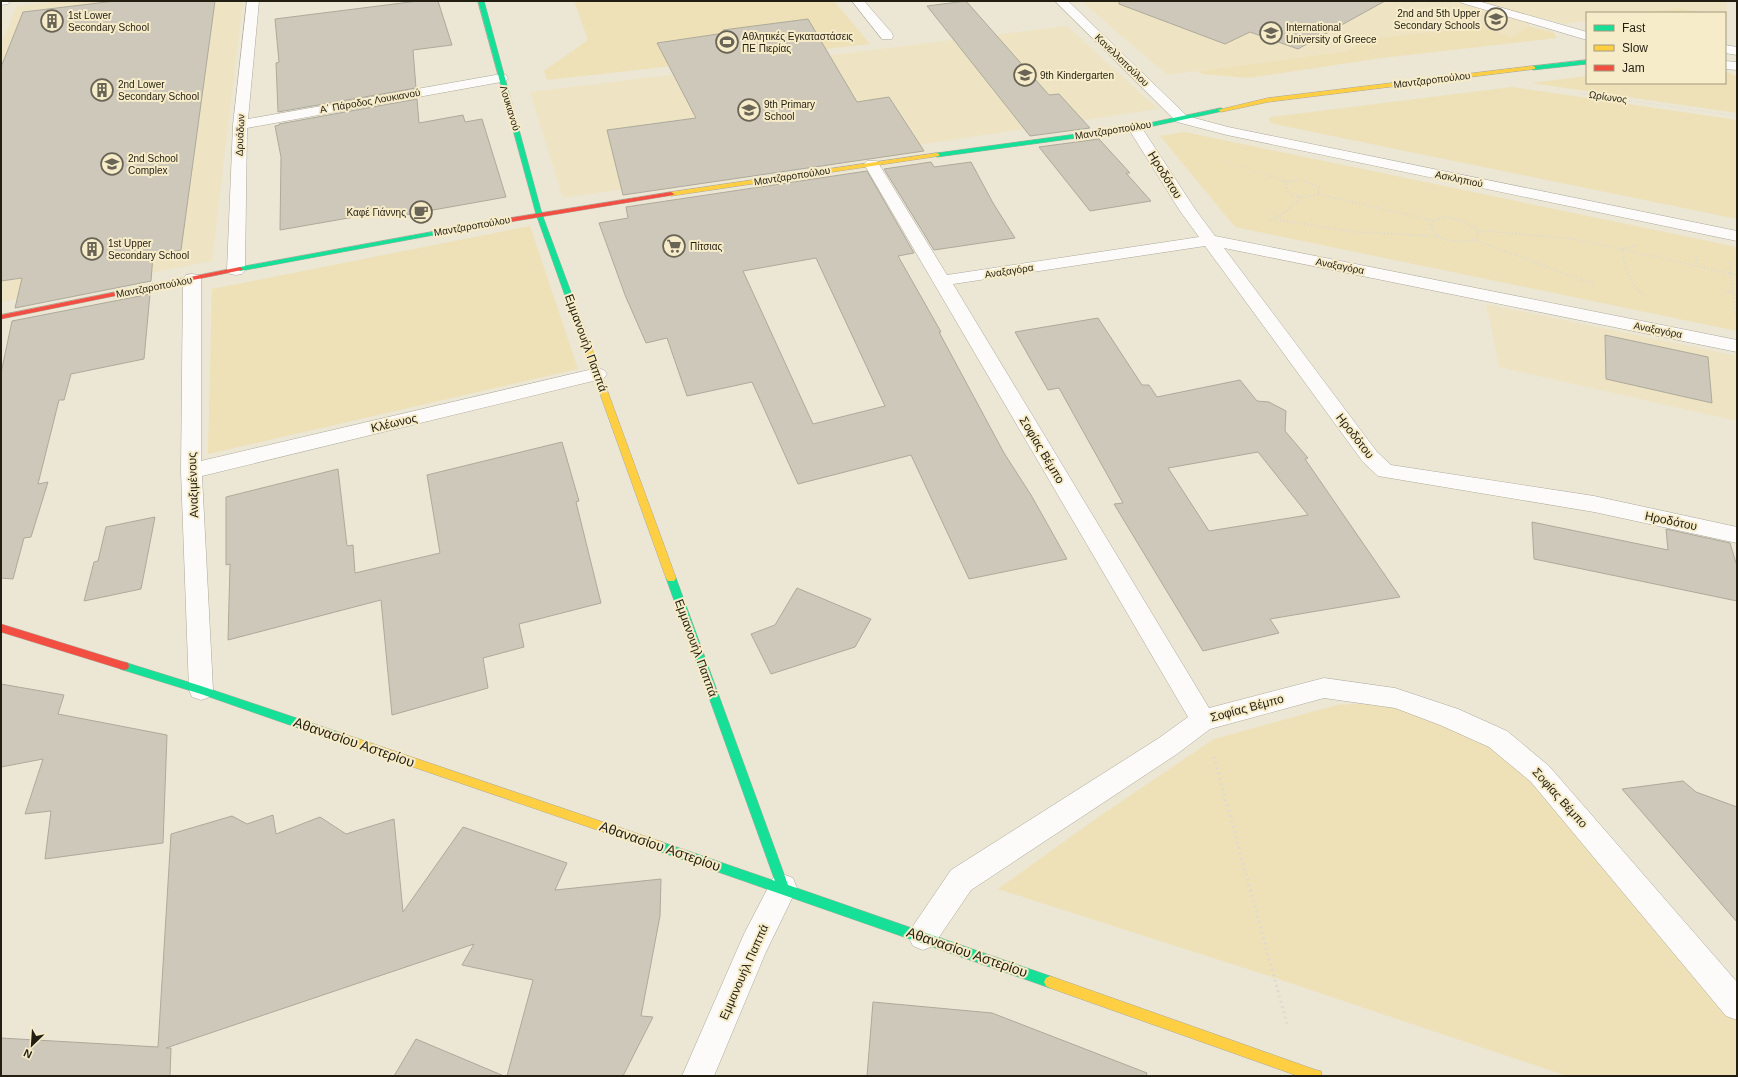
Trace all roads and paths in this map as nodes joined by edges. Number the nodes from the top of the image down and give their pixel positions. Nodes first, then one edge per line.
1 (4, 1) edge
2 (253, 1) edge
3 (481, 1) edge
4 (858, 1) edge
5 (1061, 1) edge
6 (1466, 1) edge
7 (1, 2) edge
8 (1330, 32) dead end
9 (887, 36) dead end
10 (1586, 36) edge
11 (1726, 49) edge
12 (1737, 51) edge
13 (1586, 62) edge
14 (1726, 65) edge
15 (1737, 66) edge
16 (500, 78) junction
17 (1416, 82) junction
18 (1575, 93) dead end
19 (1737, 116) edge
20 (1182, 119) junction
21 (240, 125) junction
22 (1135, 128) junction
23 (872, 164) junction
24 (1318, 194) junction
25 (539, 214) junction
26 (1273, 219) dead end
27 (1433, 221) junction
28 (1673, 223) junction
29 (1477, 230) junction
30 (1731, 235) edge
31 (1437, 236) junction
32 (1210, 240) junction
33 (1475, 240) junction
34 (1623, 248) junction
35 (1695, 250) dead end
36 (1697, 266) junction
37 (236, 270) junction
38 (1731, 273) junction
39 (1737, 274) edge
40 (192, 279) junction
41 (941, 282) junction
42 (1597, 286) dead end
43 (1725, 291) dead end
44 (1733, 292) junction
45 (1737, 293) edge
46 (1642, 298) dead end
47 (1730, 315) dead end
48 (1737, 316) edge
49 (1, 317) edge
50 (1737, 346) edge
51 (598, 374) junction
52 (191, 471) junction
53 (1737, 535) edge
54 (1, 628) edge
55 (201, 690) junction
56 (1203, 720) junction
57 (783, 888) junction
58 (923, 936) junction
59 (1737, 1005) edge
60 (1300, 1070) junction
61 (698, 1076) edge
62 (1316, 1076) edge

1 - 7 street
2 - 21 street, Δρυάδων
3 - 16 street, Λουκιανού
4 - 9 street
5 - 20 street, Κανελλοπούλου
6 - 10 lane
8 - 17 path
11 - 12 street
13 - 17 street, Μαντζαροπούλου
14 - 15 street
16 - 21 street, Α΄ Πάροδος Λουκιανού
16 - 25 street, Λουκιανού
17 - 20 street, Μαντζαροπούλου
18 - 19 path, Ωρίωνος
20 - 22 street, Μαντζαροπούλου
20 - 28 street, Ασκληπιού
21 - 37 street, Δρυάδων
22 - 23 street, Μαντζαροπούλου
22 - 32 street, Ηροδότου
23 - 25 street, Μαντζαροπούλου
23 - 41 street, Σοφίας Βέμπο
24 - 24 path
24 - 27 path
25 - 37 street, Μαντζαροπούλου
25 - 51 street, Εμμανουήλ Παππά
26 - 31 path
27 - 29 path
27 - 31 path
28 - 30 street, Ασκληπιού
28 - 34 path
29 - 33 path
29 - 34 path
30 - 38 path
31 - 33 path
32 - 41 street, Αναξαγόρα
32 - 50 street, Αναξαγόρα
32 - 53 street, Ηροδότου
33 - 42 path
34 - 36 path
34 - 46 path
35 - 36 path
36 - 38 path
37 - 40 street, Μαντζαροπούλου
38 - 39 path
38 - 44 path
40 - 49 street, Μαντζαροπούλου
40 - 52 street, Αναξιμένους
41 - 56 street, Σοφίας Βέμπο
43 - 44 path
44 - 45 path
44 - 48 path
47 - 48 path
51 - 52 street, Κλέωνος
51 - 57 street, Εμμανουήλ Παππά
52 - 55 street, Αναξιμένους
54 - 55 street, Αθανασίου Αστερίου
55 - 57 street, Αθανασίου Αστερίου
56 - 58 street
56 - 59 street, Σοφίας Βέμπο
56 - 60 path
57 - 58 street, Αθανασίου Αστερίου
57 - 61 street, Εμμανουήλ Παππά
58 - 60 street, Αθανασίου Αστερίου
60 - 62 street, Αθανασίου Αστερίου

